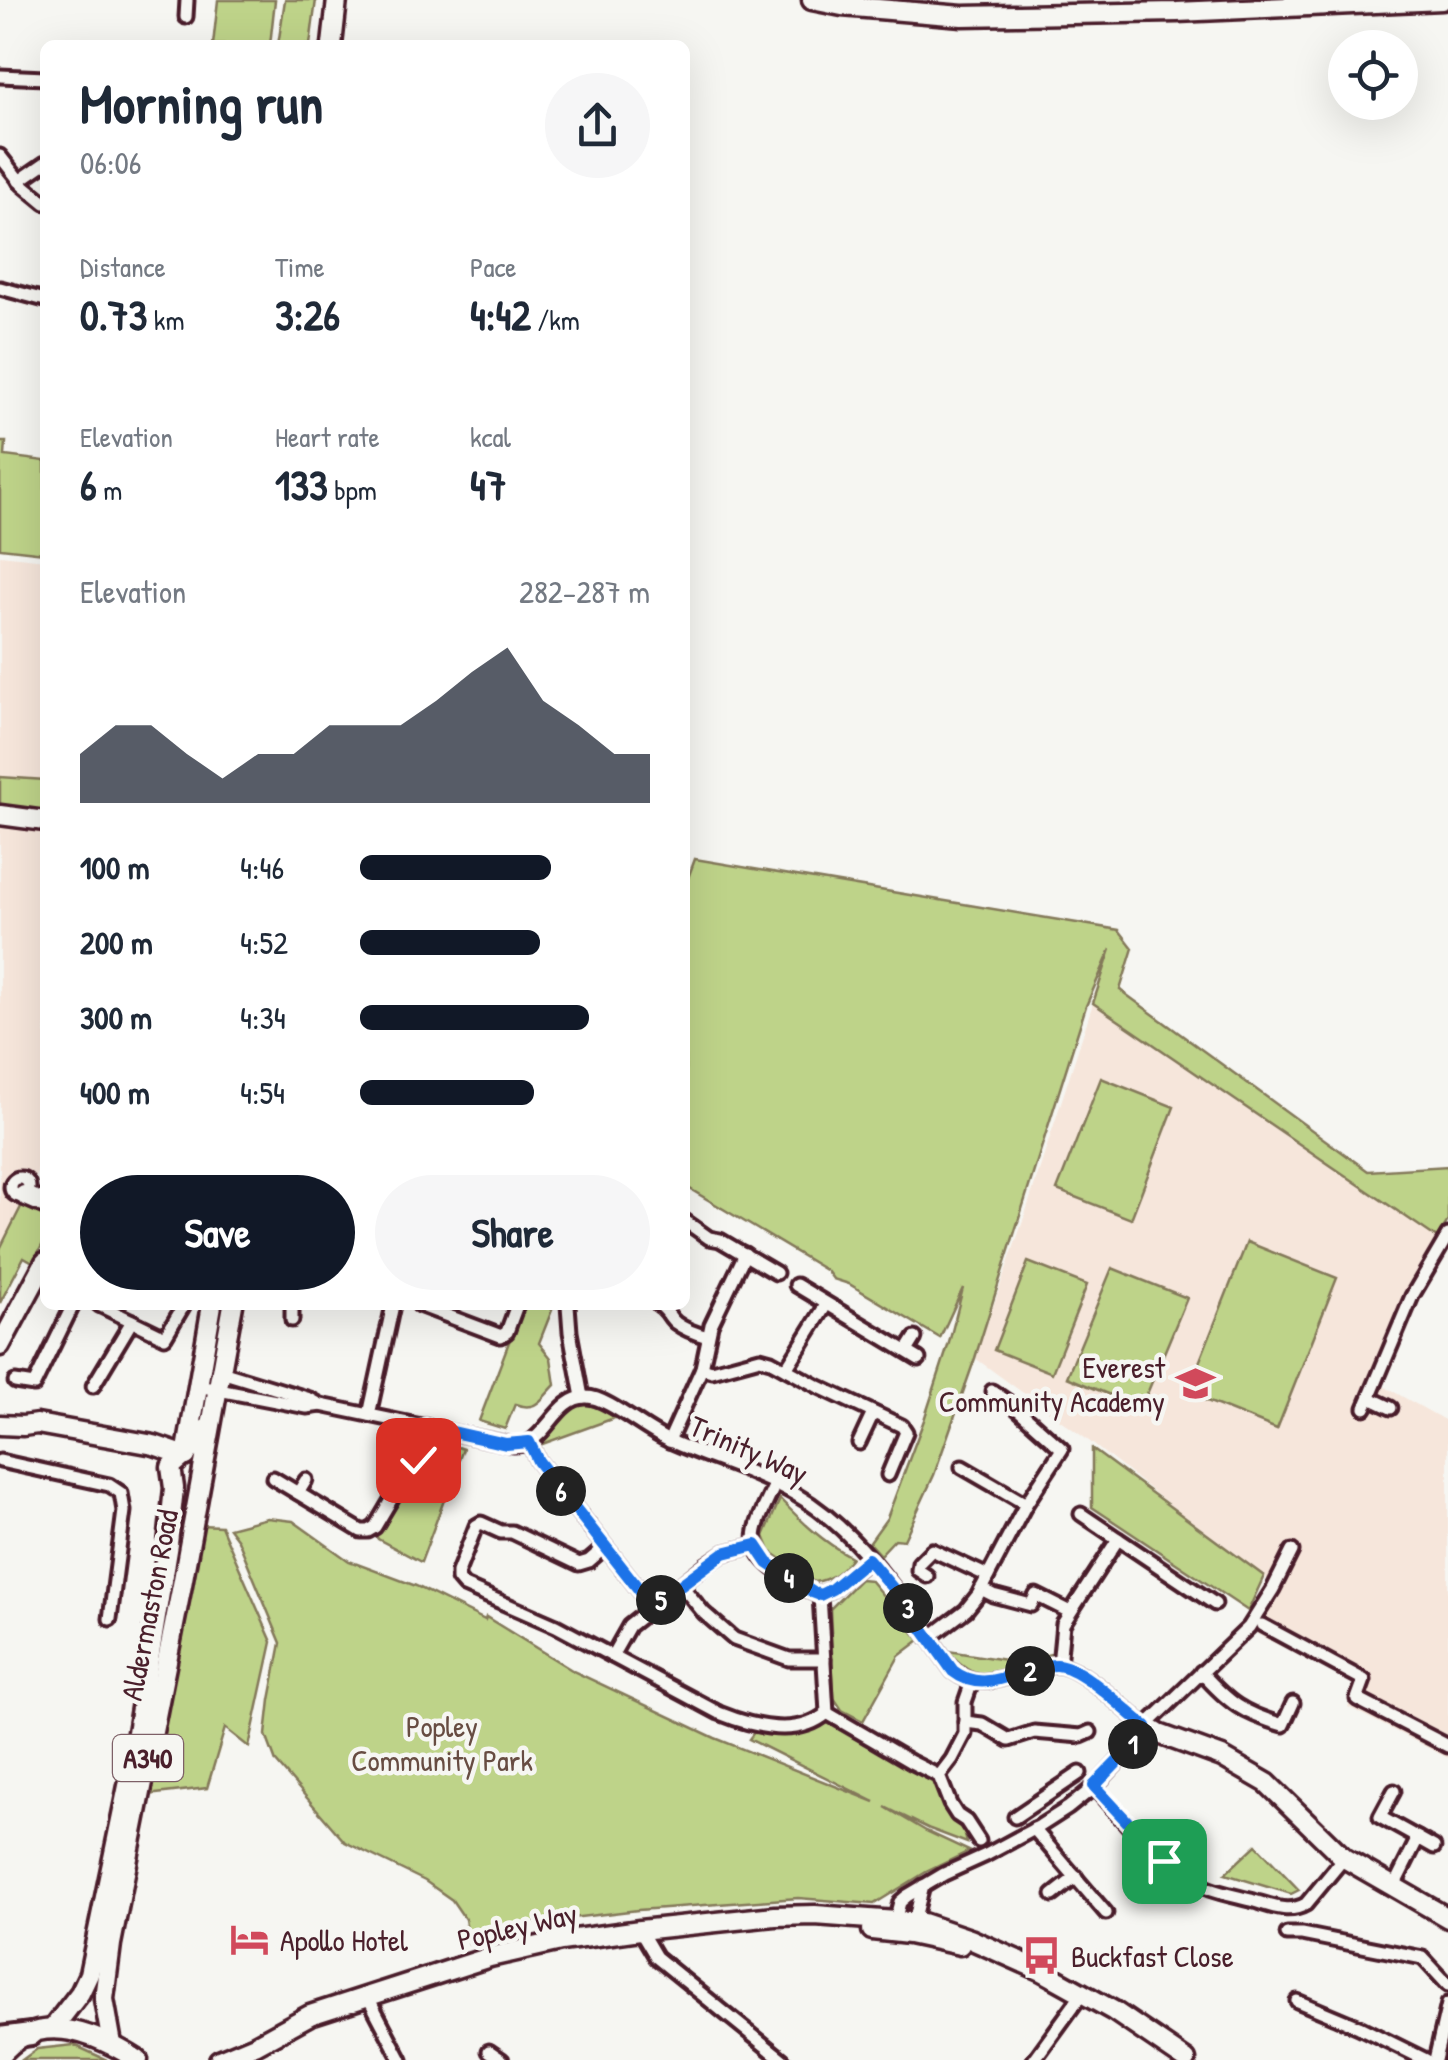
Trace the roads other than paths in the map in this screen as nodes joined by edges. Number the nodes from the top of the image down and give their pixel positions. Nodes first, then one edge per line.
1 (187, 0) edge
2 (337, 0) edge
3 (812, 0) edge
4 (1442, 0) edge
5 (1380, 2) edge
6 (186, 17) dead end
7 (333, 40) edge
8 (0, 76) edge
9 (40, 78) edge
10 (0, 156) edge
11 (40, 166) edge
12 (19, 180) junction
13 (40, 198) edge
14 (0, 288) edge
15 (40, 299) edge
16 (0, 815) edge
17 (40, 820) edge
18 (690, 1225) edge
19 (1448, 1235) edge
20 (744, 1254) junction
21 (40, 1271) edge
22 (776, 1273) dead end
23 (796, 1285) dead end
24 (826, 1304) junction
25 (71, 1310) edge
26 (109, 1310) edge
27 (181, 1310) edge
28 (211, 1310) edge
29 (232, 1310) edge
30 (292, 1310) edge
31 (392, 1310) edge
32 (432, 1310) edge
33 (516, 1310) edge
34 (568, 1310) edge
35 (667, 1310) edge
36 (292, 1320) dead end
37 (132, 1321) junction
38 (708, 1337) junction
39 (915, 1338) dead end
40 (0, 1346) edge
41 (908, 1352) junction
42 (920, 1359) dead end
43 (702, 1368) junction
44 (786, 1369) junction
45 (199, 1377) junction
46 (220, 1381) junction
47 (16, 1382) dead end
48 (34, 1385) junction
49 (93, 1386) dead end
50 (992, 1391) dead end
51 (44, 1396) dead end
52 (582, 1396) junction
53 (1391, 1408) dead end
54 (873, 1413) junction
55 (369, 1414) junction
56 (0, 1425) edge
57 (23, 1426) junction
58 (426, 1426) junction
59 (190, 1428) junction
60 (107, 1436) junction
61 (668, 1441) junction
62 (529, 1442) junction
63 (858, 1443) dead end
64 (0, 1461) edge
65 (178, 1461) junction
66 (962, 1467) dead end
67 (203, 1473) junction
68 (888, 1475) dead end
69 (274, 1478) dead end
70 (306, 1480) dead end
71 (775, 1484) junction
72 (298, 1493) junction
73 (1026, 1504) junction
74 (1081, 1514) dead end
75 (1118, 1540) junction
76 (756, 1545) junction
77 (604, 1548) junction
78 (1292, 1551) dead end
79 (868, 1559) junction
80 (927, 1576) dead end
81 (988, 1576) junction
82 (681, 1585) junction
83 (982, 1590) junction
84 (820, 1595) junction
85 (1215, 1604) dead end
86 (652, 1606) junction
87 (1070, 1612) junction
88 (110, 1618) dead end
89 (1262, 1625) dead end
90 (929, 1638) junction
91 (612, 1656) junction
92 (824, 1659) junction
93 (1059, 1665) junction
94 (1201, 1672) junction
95 (972, 1682) junction
96 (1293, 1704) dead end
97 (827, 1713) junction
98 (965, 1722) junction
99 (1146, 1726) junction
100 (1090, 1732) dead end
101 (1448, 1746) edge
102 (1080, 1774) dead end
103 (939, 1776) junction
104 (1094, 1786) junction
105 (1056, 1791) junction
106 (1394, 1791) dead end
107 (1068, 1808) junction
108 (1367, 1810) dead end
109 (1015, 1817) dead end
110 (1380, 1817) junction
111 (1034, 1829) junction
112 (1418, 1838) junction
113 (979, 1841) dead end
114 (1434, 1846) dead end
115 (1344, 1858) junction
116 (1076, 1877) junction
117 (1394, 1886) junction
118 (1053, 1895) dead end
119 (1300, 1908) junction
120 (1106, 1913) dead end
121 (1448, 1918) edge
122 (903, 1927) junction
123 (640, 1930) junction
124 (1287, 1934) dead end
125 (1302, 1934) junction
126 (1448, 1985) edge
127 (1082, 1994) junction
128 (368, 1997) junction
129 (1297, 2001) dead end
130 (1448, 2004) edge
131 (52, 2028) junction
132 (31, 2034) junction
133 (0, 2038) edge
134 (112, 2044) junction
135 (255, 2045) junction
136 (489, 2051) dead end
137 (0, 2056) edge
138 (139, 2060) edge
139 (219, 2060) edge
140 (235, 2060) edge
141 (401, 2060) edge
142 (502, 2060) edge
143 (783, 2060) edge
144 (1034, 2060) edge
145 (1186, 2060) edge
146 (1426, 2060) edge
147 (1435, 2060) edge

1 - 6 street
2 - 7 street
3 - 5 street
4 - 5 street
8 - 9 street
10 - 12 street
11 - 12 street
12 - 13 street
14 - 15 street
16 - 17 street
18 - 20 street
19 - 53 street
20 - 22 street
20 - 38 street
21 - 40 street
23 - 24 street
24 - 41 street
24 - 44 street
25 - 48 street
26 - 37 street
27 - 37 street
28 - 45 street, Aldermaston Road / A340
29 - 46 street, Aldermaston Road / A340
30 - 36 street
31 - 55 street
32 - 33 street
34 - 52 street
35 - 38 street
37 - 49 street
38 - 43 street
39 - 41 street
41 - 42 street
43 - 44 street
43 - 61 street
44 - 54 street
45 - 46 street
45 - 59 street, Aldermaston Road / A340
46 - 55 street
46 - 65 street, Aldermaston Road / A340
46 - 67 street, Aldermaston Road / A340
47 - 48 street
48 - 51 street
50 - 73 street
52 - 61 street, Trinity Way
52 - 62 street
54 - 63 street
54 - 68 street
55 - 58 street
56 - 57 street
57 - 60 street
57 - 65 street
58 - 62 street
58 - 72 street
59 - 60 street
59 - 65 street, Aldermaston Road / A340
60 - 65 street
61 - 71 street, Trinity Way
62 - 77 street
64 - 88 street
65 - 67 street, Aldermaston Road
65 - 131 street, Aldermaston Road / A340
66 - 73 street
67 - 134 street, Aldermaston Road / A340
69 - 72 street
70 - 72 street
71 - 76 street
71 - 79 street, Trinity Way
73 - 81 street
74 - 75 street
75 - 85 street
75 - 87 street
76 - 82 street
76 - 84 street
77 - 86 street
77 - 91 street
78 - 94 street
79 - 84 street
79 - 90 street, Trinity Way
80 - 81 street
81 - 83 street
82 - 86 street
82 - 92 street
83 - 87 street
83 - 90 street
84 - 92 street
86 - 91 street
87 - 93 street
89 - 101 street
90 - 95 street, Trinity Way
91 - 97 street
92 - 97 street
93 - 95 street
93 - 99 street
94 - 96 street
94 - 99 street
95 - 98 street
97 - 103 street
98 - 100 street
98 - 103 street
99 - 104 street
99 - 115 street
102 - 105 street
103 - 113 street
104 - 107 street
104 - 119 street
105 - 107 street
105 - 109 street
106 - 110 street
107 - 111 street
108 - 110 street
110 - 112 street
111 - 116 street
111 - 122 street
112 - 114 street
112 - 117 street
115 - 117 street
115 - 119 street
116 - 118 street
116 - 120 street
117 - 121 street
119 - 125 street
122 - 123 street, Popley Way
122 - 127 street, Popley Way
123 - 128 street, Popley Way
123 - 143 street
124 - 125 street
125 - 126 street
127 - 144 street
127 - 145 street, Popley Way
128 - 135 street, Popley Way
128 - 141 street
129 - 146 street
130 - 147 street
131 - 132 street
131 - 134 street
132 - 133 highway
132 - 137 street
134 - 138 street
135 - 139 street, Popley Way
135 - 140 street, Popley Way
136 - 142 street

